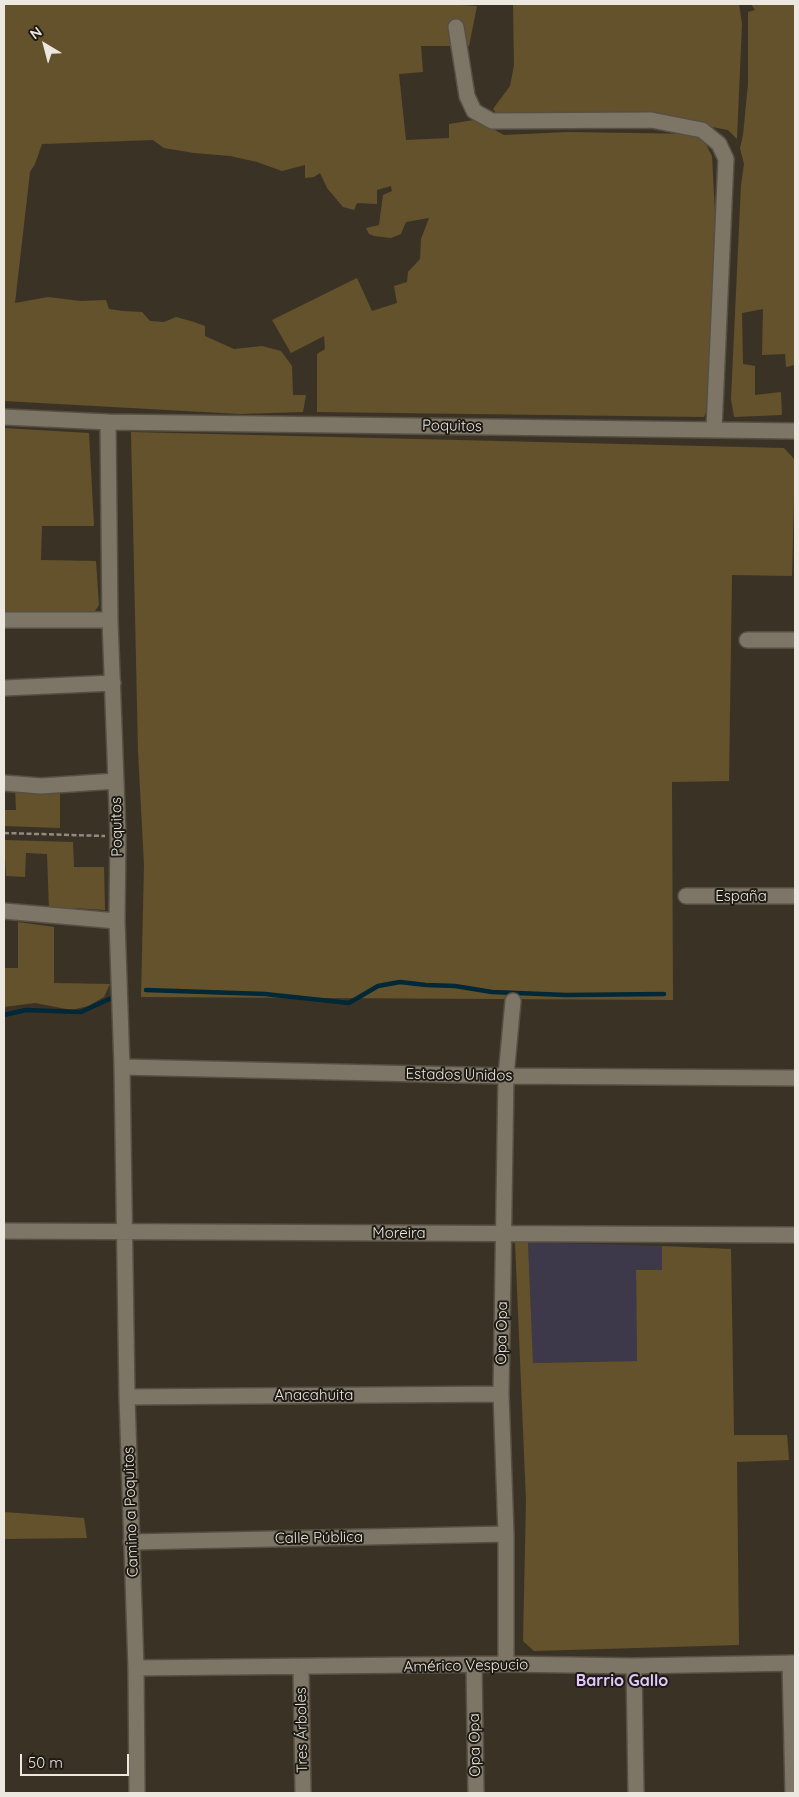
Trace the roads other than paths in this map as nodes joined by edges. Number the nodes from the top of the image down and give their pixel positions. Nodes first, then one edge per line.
1 (456, 27) dead end
2 (4, 417) edge
3 (108, 422) junction
4 (714, 429) junction
5 (795, 431) edge
6 (4, 620) edge
7 (110, 620) junction
8 (747, 640) dead end
9 (795, 640) edge
10 (113, 683) junction
11 (4, 688) edge
12 (116, 781) junction
13 (4, 783) edge
14 (686, 896) dead end
15 (795, 896) edge
16 (4, 911) edge
17 (117, 921) junction
18 (513, 1001) dead end
19 (122, 1067) junction
20 (506, 1076) junction
21 (795, 1078) edge
22 (4, 1231) edge
23 (124, 1231) junction
24 (504, 1234) junction
25 (795, 1235) edge
26 (501, 1394) junction
27 (128, 1396) junction
28 (506, 1534) junction
29 (131, 1542) junction
30 (792, 1663) edge
31 (506, 1664) junction
32 (474, 1666) junction
33 (634, 1666) junction
34 (301, 1667) junction
35 (136, 1668) junction
36 (137, 1793) edge
37 (304, 1793) edge
38 (476, 1793) edge
39 (636, 1793) edge
40 (793, 1793) edge

1 - 4 street
2 - 3 street, Poquitos
3 - 4 street, Poquitos
3 - 7 street, Poquitos
4 - 5 street, Poquitos
6 - 7 street
7 - 10 street, Poquitos
8 - 9 street
10 - 11 street
10 - 12 street, Poquitos
12 - 13 street
12 - 17 street, Poquitos
14 - 15 street, España
16 - 17 street
17 - 19 street, Poquitos
18 - 20 street, Opa Opa
19 - 20 street, Estados Unidos
19 - 23 street, Poquitos
20 - 21 street, Estados Unidos
20 - 24 street, Opa Opa
22 - 23 street, Moreira
23 - 24 street, Moreira
23 - 27 street, Camino a Poquitos
24 - 25 street, Moreira
24 - 26 street, Opa Opa
26 - 27 street, Anacahuita
26 - 28 street, Opa Opa
27 - 29 street, Camino a Poquitos
28 - 29 street, Calle Pública
28 - 31 street, Opa Opa
29 - 35 street, Camino a Poquitos
30 - 33 street, Américo Vespucio
30 - 40 street
31 - 32 street, Américo Vespucio
31 - 33 street, Américo Vespucio
32 - 34 street, Américo Vespucio
32 - 38 street, Opa Opa
33 - 39 street
34 - 35 street, Américo Vespucio
34 - 37 street, Tres Árboles
35 - 36 street, Camino a Poquitos

